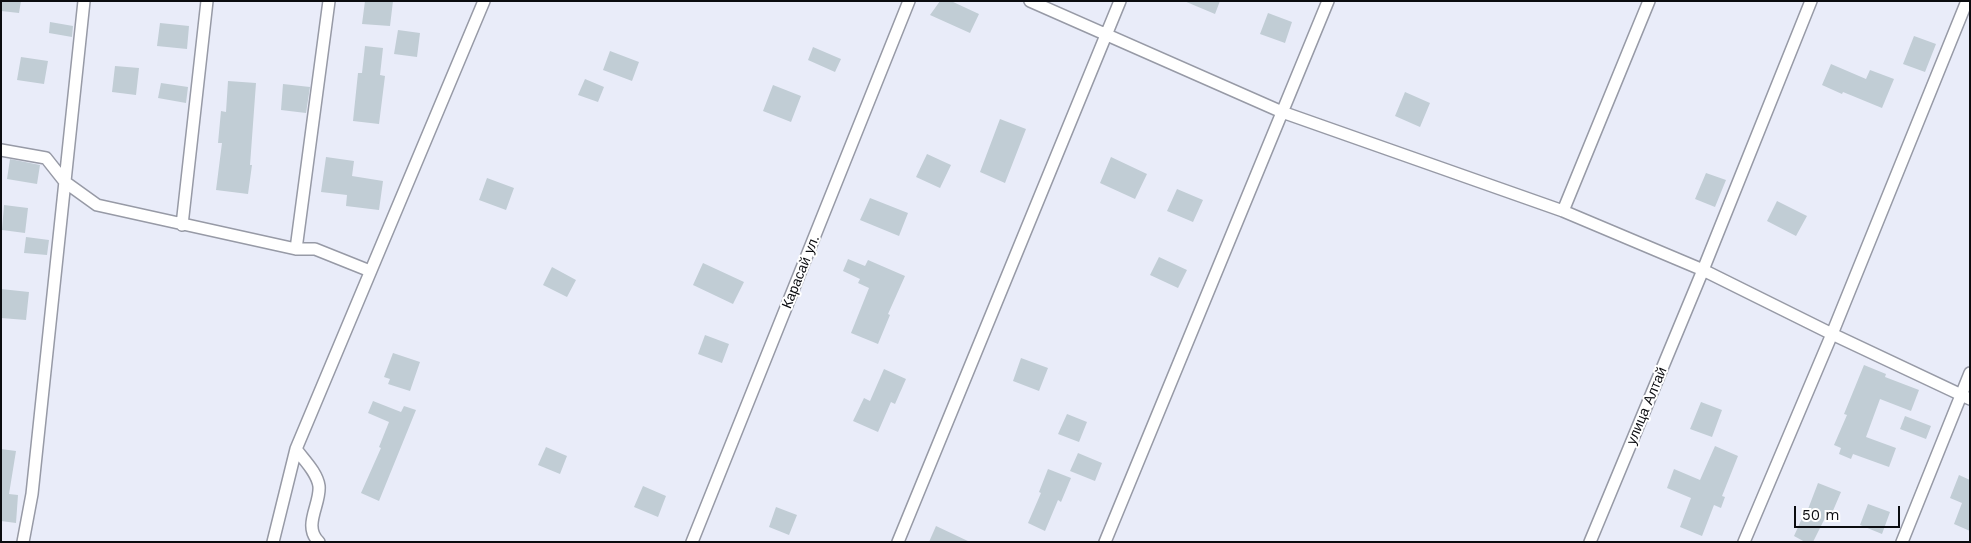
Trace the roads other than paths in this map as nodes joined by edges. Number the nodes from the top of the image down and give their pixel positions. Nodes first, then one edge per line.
1 (84, 1) edge
2 (207, 1) edge
3 (329, 1) edge
4 (484, 1) edge
5 (909, 1) edge
6 (1030, 1) edge
7 (1120, 1) edge
8 (1328, 1) edge
9 (1649, 1) edge
10 (1811, 1) edge
11 (1966, 1) edge
12 (1106, 34) junction
13 (1282, 112) junction
14 (1, 150) edge
15 (65, 182) junction
16 (1563, 211) junction
17 (182, 225) junction
18 (296, 249) junction
19 (1703, 270) junction
20 (370, 271) junction
21 (1832, 334) junction
22 (1970, 373) edge
23 (1965, 397) edge
24 (296, 449) junction
25 (23, 542) edge
26 (273, 542) edge
27 (319, 542) edge
28 (692, 542) edge
29 (898, 542) edge
30 (1105, 542) edge
31 (1590, 542) edge
32 (1744, 542) edge
33 (1902, 542) edge

1 - 15 street
2 - 17 street
3 - 18 street
4 - 20 street
5 - 28 street, Карасай ул.
6 - 12 street
7 - 12 street
8 - 13 street
9 - 16 street
10 - 19 street, улица Алтай
11 - 21 street
12 - 13 street
12 - 29 street
13 - 16 street
13 - 30 street
14 - 15 street
15 - 17 street
15 - 25 street
16 - 19 street
17 - 18 street
18 - 20 street
19 - 21 street
19 - 31 street, улица Алтай
20 - 24 street
21 - 23 street
21 - 32 street
22 - 23 street
23 - 33 street
24 - 26 street
24 - 27 street

